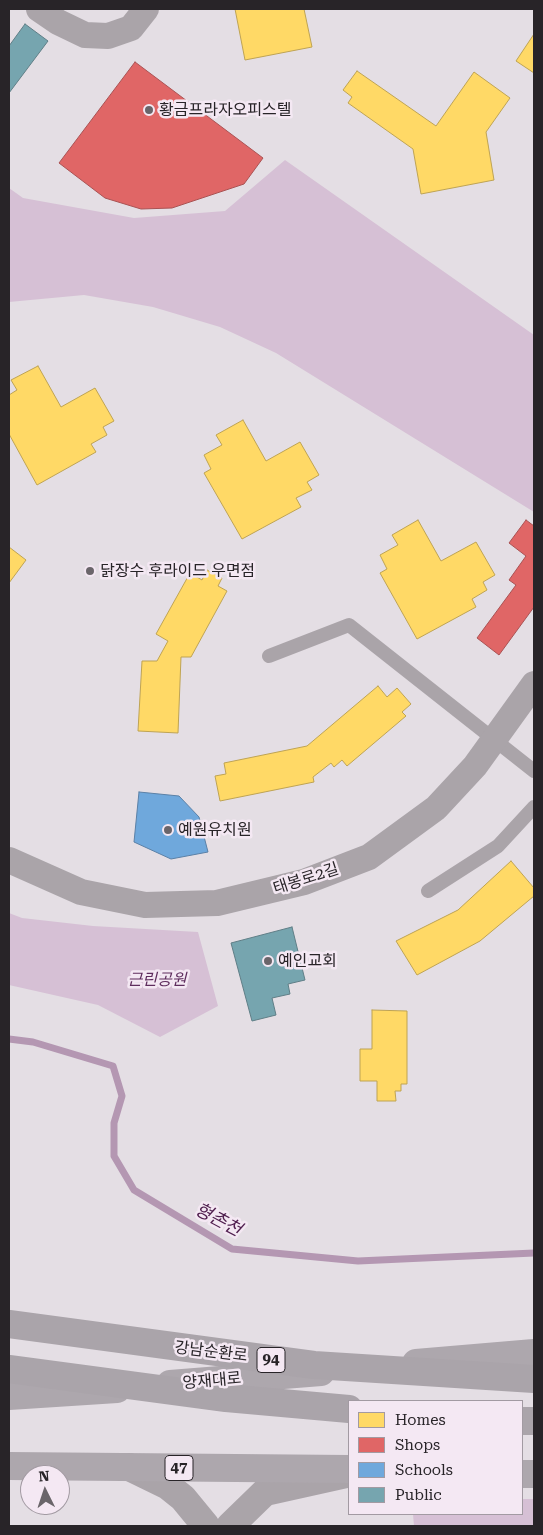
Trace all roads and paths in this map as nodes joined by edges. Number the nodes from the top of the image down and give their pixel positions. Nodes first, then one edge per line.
1 (39, 9) edge
2 (146, 9) edge
3 (269, 656) dead end
4 (534, 684) edge
5 (494, 739) junction
6 (534, 771) edge
7 (534, 807) edge
8 (9, 860) edge
9 (428, 892) dead end
10 (9, 1324) edge
11 (534, 1353) edge
12 (9, 1369) edge
13 (9, 1374) edge
14 (534, 1379) edge
15 (46, 1395) junction
16 (9, 1396) edge
17 (348, 1409) edge
18 (9, 1466) edge
19 (129, 1467) junction
20 (348, 1469) edge
21 (348, 1474) edge
22 (206, 1526) edge
23 (230, 1526) edge

1 - 2 street
3 - 5 lane
4 - 5 street, 태봉로2길
5 - 6 lane
5 - 8 street, 태봉로2길
7 - 9 lane
10 - 14 highway, 강남순환로 / 94, bridge
11 - 15 main road, 양재대로
12 - 17 highway, bridge
13 - 15 lane
15 - 16 main road, 양재대로
18 - 19 main road, 47
19 - 20 main road, 47
19 - 22 street
21 - 23 street

